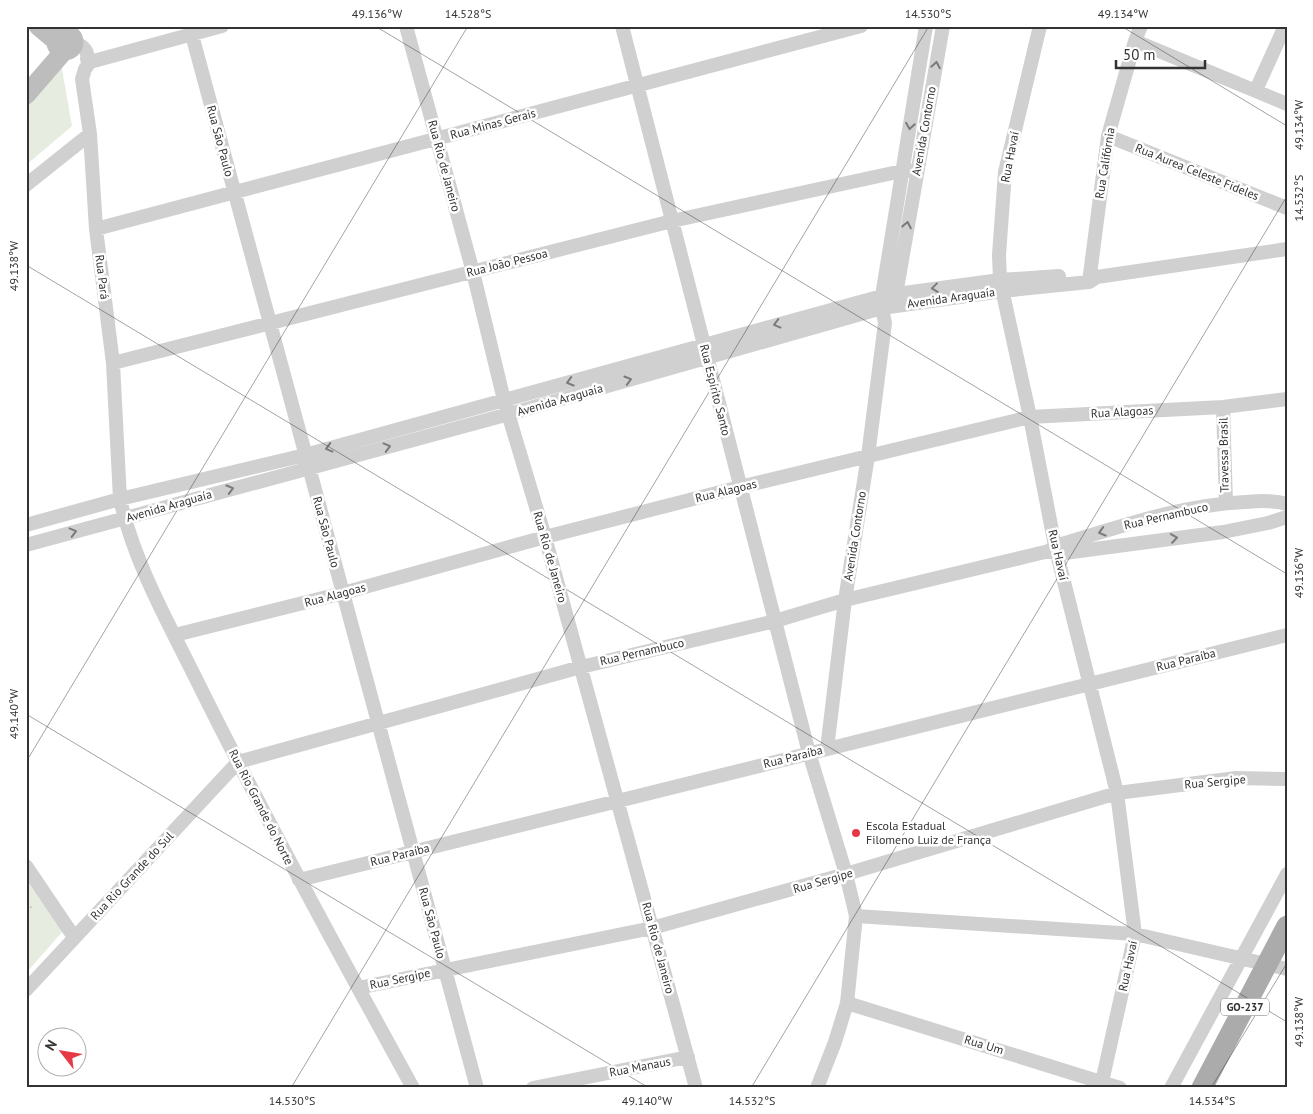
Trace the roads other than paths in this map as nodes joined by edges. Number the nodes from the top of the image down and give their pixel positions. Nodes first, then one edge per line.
1 (38, 26) edge
2 (222, 26) edge
3 (406, 26) edge
4 (622, 26) edge
5 (862, 26) edge
6 (926, 26) edge
7 (943, 26) edge
8 (1040, 26) edge
9 (1141, 26) edge
10 (1285, 26) edge
11 (833, 30) edge
12 (192, 35) junction
13 (67, 38) edge
14 (1135, 41) junction
15 (88, 61) junction
16 (26, 79) edge
17 (637, 86) junction
18 (1256, 90) junction
19 (26, 95) edge
20 (1287, 104) edge
21 (90, 134) junction
22 (1108, 136) junction
23 (436, 139) junction
24 (918, 170) junction
25 (902, 171) junction
26 (26, 185) edge
27 (234, 192) junction
28 (1287, 208) edge
29 (672, 221) junction
30 (96, 229) junction
31 (1287, 249) edge
32 (472, 272) junction
33 (1091, 278) junction
34 (1001, 285) junction
35 (888, 301) junction
36 (270, 324) junction
37 (704, 344) junction
38 (707, 358) junction
39 (113, 363) junction
40 (1287, 399) edge
41 (504, 400) junction
42 (1223, 407) junction
43 (509, 414) junction
44 (1030, 417) junction
45 (868, 456) junction
46 (306, 461) junction
47 (266, 464) junction
48 (269, 478) junction
49 (740, 487) junction
50 (120, 499) junction
51 (1226, 503) junction
52 (1287, 504) edge
53 (1287, 517) edge
54 (124, 518) junction
55 (26, 526) edge
56 (545, 537) junction
57 (26, 545) edge
58 (1053, 550) junction
59 (343, 593) junction
60 (845, 600) junction
61 (775, 621) junction
62 (175, 635) junction
63 (1287, 635) edge
64 (580, 667) junction
65 (1090, 684) junction
66 (378, 722) junction
67 (827, 749) junction
68 (809, 753) junction
69 (238, 762) junction
70 (1287, 779) edge
71 (1117, 793) junction
72 (617, 801) junction
73 (413, 852) junction
74 (26, 866) edge
75 (846, 874) junction
76 (1287, 874) edge
77 (299, 880) junction
78 (856, 916) junction
79 (1287, 926) edge
80 (652, 928) junction
81 (1135, 934) junction
82 (74, 937) junction
83 (1241, 958) junction
84 (1277, 967) edge
85 (444, 970) junction
86 (358, 988) junction
87 (26, 990) edge
88 (847, 1002) junction
89 (688, 1057) junction
90 (1102, 1082) junction
91 (413, 1088) edge
92 (476, 1088) edge
93 (533, 1088) edge
94 (696, 1088) edge
95 (817, 1088) edge
96 (1120, 1088) edge
97 (1171, 1088) edge
98 (1202, 1088) edge

1 - 13 street
2 - 12 street
3 - 23 street, Rua Rio de Janeiro
4 - 17 street, Rua Espírito Santo
5 - 11 street, Rua Minas Gerais
6 -> 25 street, Avenida Contorno
24 -> 7 street, Avenida Contorno
8 - 34 street, Rua Havaí
9 - 14 street, Rua Califórnia
10 - 18 street
11 - 17 street, Rua Minas Gerais
12 - 15 street
12 - 27 street, Rua São Paulo
13 - 15 street
13 - 16 street
13 - 19 street
14 - 18 street
14 - 22 street, Rua Califórnia
15 - 21 street, Rua Pará
17 - 23 street, Rua Minas Gerais
17 - 29 street, Rua Espírito Santo
18 - 20 street
21 - 26 street
21 - 30 street, Rua Pará
22 - 28 street, Rua Aurea Celeste Fideles
22 - 33 street, Rua Califórnia
23 - 27 street, Rua Minas Gerais
23 - 32 street, Rua Rio de Janeiro
24 - 25 street, Rua João Pessoa
35 -> 24 street, Avenida Contorno
25 - 29 street, Rua João Pessoa
25 - 35 street, Avenida Contorno
27 - 30 street, Rua Minas Gerais
27 - 36 street, Rua São Paulo
29 - 32 street, Rua João Pessoa
29 - 37 street, Rua Espírito Santo
30 - 39 street, Rua Pará
31 - 33 street, Avenida Araguaía
32 - 36 street, Rua João Pessoa
32 - 41 street, Rua Rio de Janeiro
33 - 34 street, Avenida Araguaía
34 - 35 street, Avenida Araguaía
34 - 44 street, Rua Havaí
35 -> 37 street, Avenida Araguaía
35 - 38 street, Avenida Araguaía
35 - 45 street, Avenida Contorno
36 - 39 street, Rua João Pessoa
36 - 46 street, Rua São Paulo
37 - 38 street, Rua Espírito Santo
37 -> 41 street, Avenida Araguaía
43 -> 38 street, Avenida Araguaía
38 - 49 street, Rua Espírito Santo
39 - 50 street, Rua Pará
40 - 42 street, Rua Alagoas
41 - 43 street, Rua Rio de Janeiro
41 -> 46 street, Avenida Araguaía
42 - 44 street, Rua Alagoas
42 - 51 street, Travessa Brasil
46 -> 43 street, Avenida Araguaía
43 - 56 street, Rua Rio de Janeiro
44 - 45 street, Rua Alagoas
44 - 58 street, Rua Havaí
45 - 49 street, Rua Alagoas
45 - 60 street, Avenida Contorno
46 - 47 street, Avenida Araguaía
46 - 48 street, Avenida Araguaía
46 - 59 street, Rua São Paulo
47 - 48 street
47 - 50 street, Avenida Araguaía
54 -> 48 street, Avenida Araguaía
49 - 56 street, Rua Alagoas
49 - 61 street, Rua Espírito Santo
50 - 54 street, Rua Pará
50 - 55 street, Avenida Araguaía
51 - 52 street, Rua Pernambuco
51 -> 58 street, Rua Pernambuco
58 -> 53 street, Rua Pernambuco
57 -> 54 street, Avenida Araguaía
54 - 62 street, Rua Rio Grande do Norte
56 - 59 street, Rua Alagoas
56 - 64 street, Rua Rio de Janeiro
58 - 60 street, Rua Pernambuco
58 - 65 street, Rua Havaí
59 - 62 street, Rua Alagoas
59 - 66 street, Rua São Paulo
60 - 61 street, Rua Pernambuco
60 - 67 street, Avenida Contorno
61 - 64 street, Rua Pernambuco
61 - 68 street, Rua Espírito Santo
62 - 69 street, Rua Rio Grande do Norte
63 - 65 street, Rua Paraíba
64 - 66 street, Rua Pernambuco
64 - 72 street, Rua Rio de Janeiro
65 - 67 street, Rua Paraíba
65 - 71 street, Rua Havaí
66 - 69 street, Rua Pernambuco
66 - 73 street, Rua São Paulo
67 - 68 street, Rua Paraíba
68 - 72 street, Rua Paraíba
68 - 75 street, Rua Espírito Santo
69 - 77 street, Rua Rio Grande do Norte
69 - 82 street, Rua Rio Grande do Sul
70 - 71 street, Rua Sergipe
71 - 75 street, Rua Sergipe
71 - 81 street, Rua Havaí
72 - 73 street, Rua Paraíba
72 - 80 street, Rua Rio de Janeiro
73 - 77 street, Rua Paraíba
73 - 85 street, Rua São Paulo
74 - 82 street
75 - 78 street, Rua Espírito Santo
75 - 80 street, Rua Sergipe
76 - 83 street
77 - 86 street, Rua Rio Grande do Norte
78 - 81 street
78 - 88 street, Rua Espírito Santo
79 - 84 main road, GO-237
80 - 85 street, Rua Sergipe
80 - 89 street, Rua Rio de Janeiro
81 - 83 street
81 - 90 street, Rua Havaí
82 - 87 street, Rua Rio Grande do Sul
83 - 84 street
83 - 97 street
84 - 98 main road, GO-237
85 - 86 street, Rua Sergipe
85 - 92 street, Rua São Paulo
86 - 91 street, Rua Rio Grande do Norte
88 - 90 street, Rua Um
88 - 95 street, Rua Espírito Santo
89 - 93 street, Rua Manaus
89 - 94 street, Rua Rio de Janeiro
90 - 96 street, Rua Um

